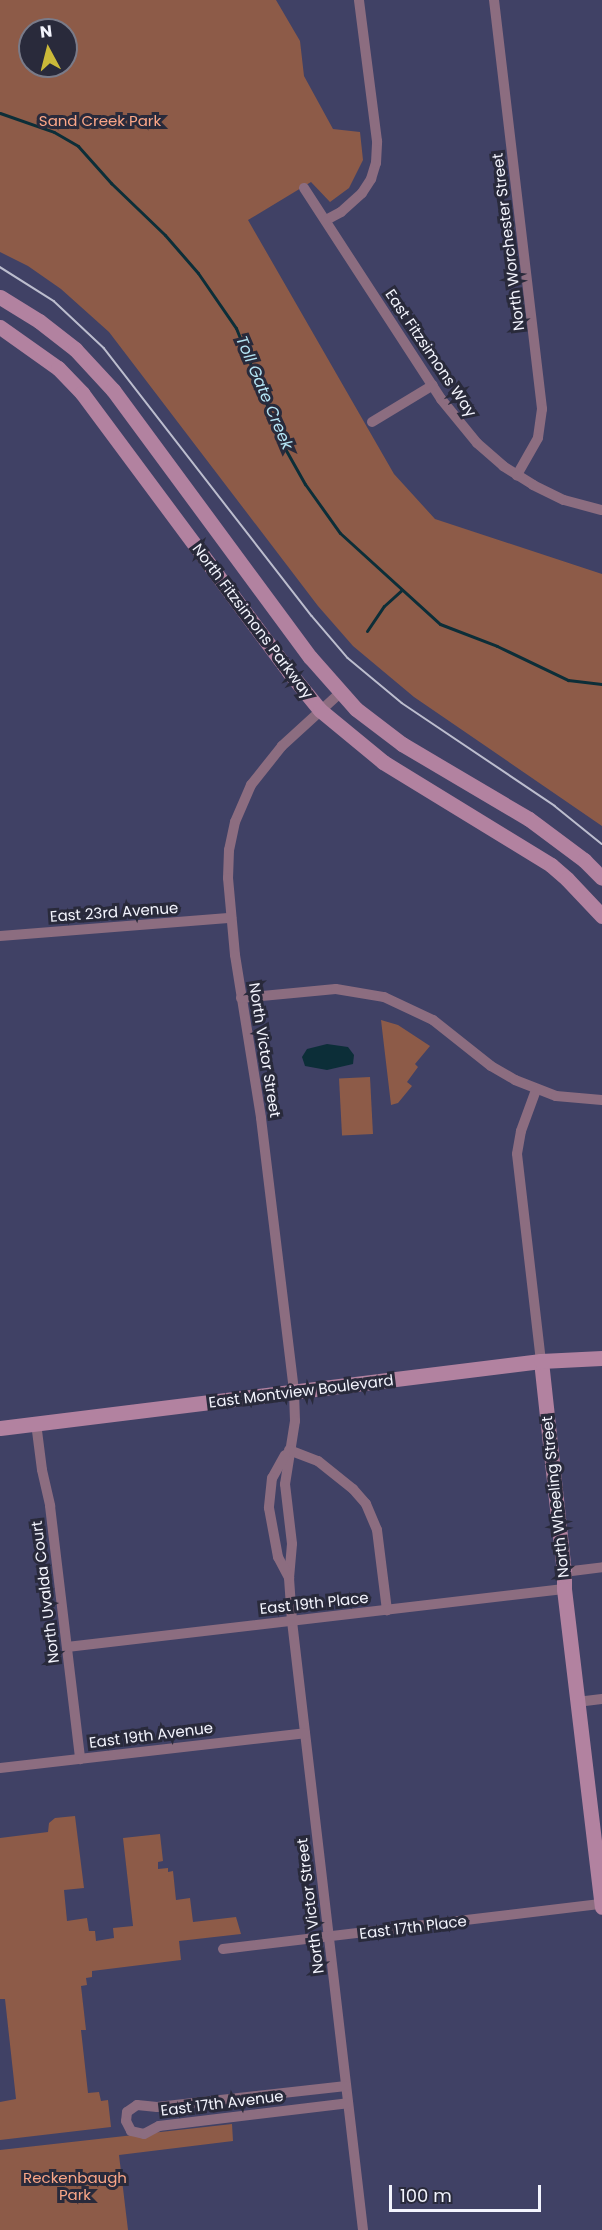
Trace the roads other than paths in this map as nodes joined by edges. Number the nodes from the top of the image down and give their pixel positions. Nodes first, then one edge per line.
1 (359, 0) edge
2 (494, 0) edge
3 (304, 188) dead end
4 (326, 220) junction
5 (0, 297) edge
6 (0, 327) edge
7 (433, 385) junction
8 (372, 422) dead end
9 (517, 475) junction
10 (602, 510) edge
11 (340, 693) junction
12 (320, 710) junction
13 (602, 878) edge
14 (602, 916) edge
15 (231, 918) junction
16 (0, 936) edge
17 (241, 998) junction
18 (536, 1090) junction
19 (602, 1100) edge
20 (602, 1358) edge
21 (541, 1361) junction
22 (294, 1392) junction
23 (36, 1423) junction
24 (0, 1428) edge
25 (289, 1450) junction
26 (602, 1567) edge
27 (564, 1572) junction
28 (289, 1578) junction
29 (564, 1589) junction
30 (387, 1610) junction
31 (292, 1621) junction
32 (67, 1647) junction
33 (602, 1699) edge
34 (577, 1702) junction
35 (305, 1733) junction
36 (80, 1759) junction
37 (0, 1768) edge
38 (602, 1905) edge
39 (329, 1936) junction
40 (223, 1949) dead end
41 (346, 2086) junction
42 (348, 2103) junction
43 (363, 2230) edge

1 - 4 street
2 - 9 street, North Worchester Street
3 - 4 street, East Fitzsimons Way
4 - 7 street, East Fitzsimons Way
5 - 11 main road, North Fitzsimons Parkway
6 - 12 main road, North Fitzsimons Parkway
7 - 8 street
7 - 9 street, East Fitzsimons Way
9 - 10 street, East Fitzsimons Way
11 - 12 street, North Victor Street
11 - 13 main road, North Fitzsimons Parkway
12 - 14 main road, North Fitzsimons Parkway
12 - 15 street, North Victor Street
15 - 16 street, East 23rd Avenue
15 - 17 street, North Victor Street
17 - 18 street
17 - 22 street, North Victor Street
18 - 19 street
18 - 21 street, North Wheeling Street
20 - 21 main road, East Montview Boulevard
21 - 22 main road, East Montview Boulevard
21 - 27 main road, North Wheeling Street
22 - 23 main road, East Montview Boulevard
22 - 25 street, North Victor Street
23 - 24 main road, East Montview Boulevard
23 - 32 street, North Uvalda Court
25 - 28 street, North Victor Street
25 - 28 street, North Victor Street
25 - 30 street
26 - 27 street
27 - 29 main road, North Wheeling Street
28 - 31 street, North Victor Street
29 - 30 street, East 19th Place
29 - 34 main road, North Wheeling Street
30 - 31 street, East 19th Place
31 - 32 street, East 19th Place
31 - 35 street, North Victor Street
32 - 36 street, North Uvalda Court
33 - 34 street
34 - 38 main road, North Wheeling Street
35 - 36 street, East 19th Avenue
35 - 39 street, North Victor Street
36 - 37 street, East 19th Avenue
38 - 39 street, East 17th Place
39 - 40 street, East 17th Place
39 - 41 street, North Victor Street
41 - 42 street, North Victor Street
41 - 42 street, East 17th Avenue
42 - 43 street, North Victor Street

